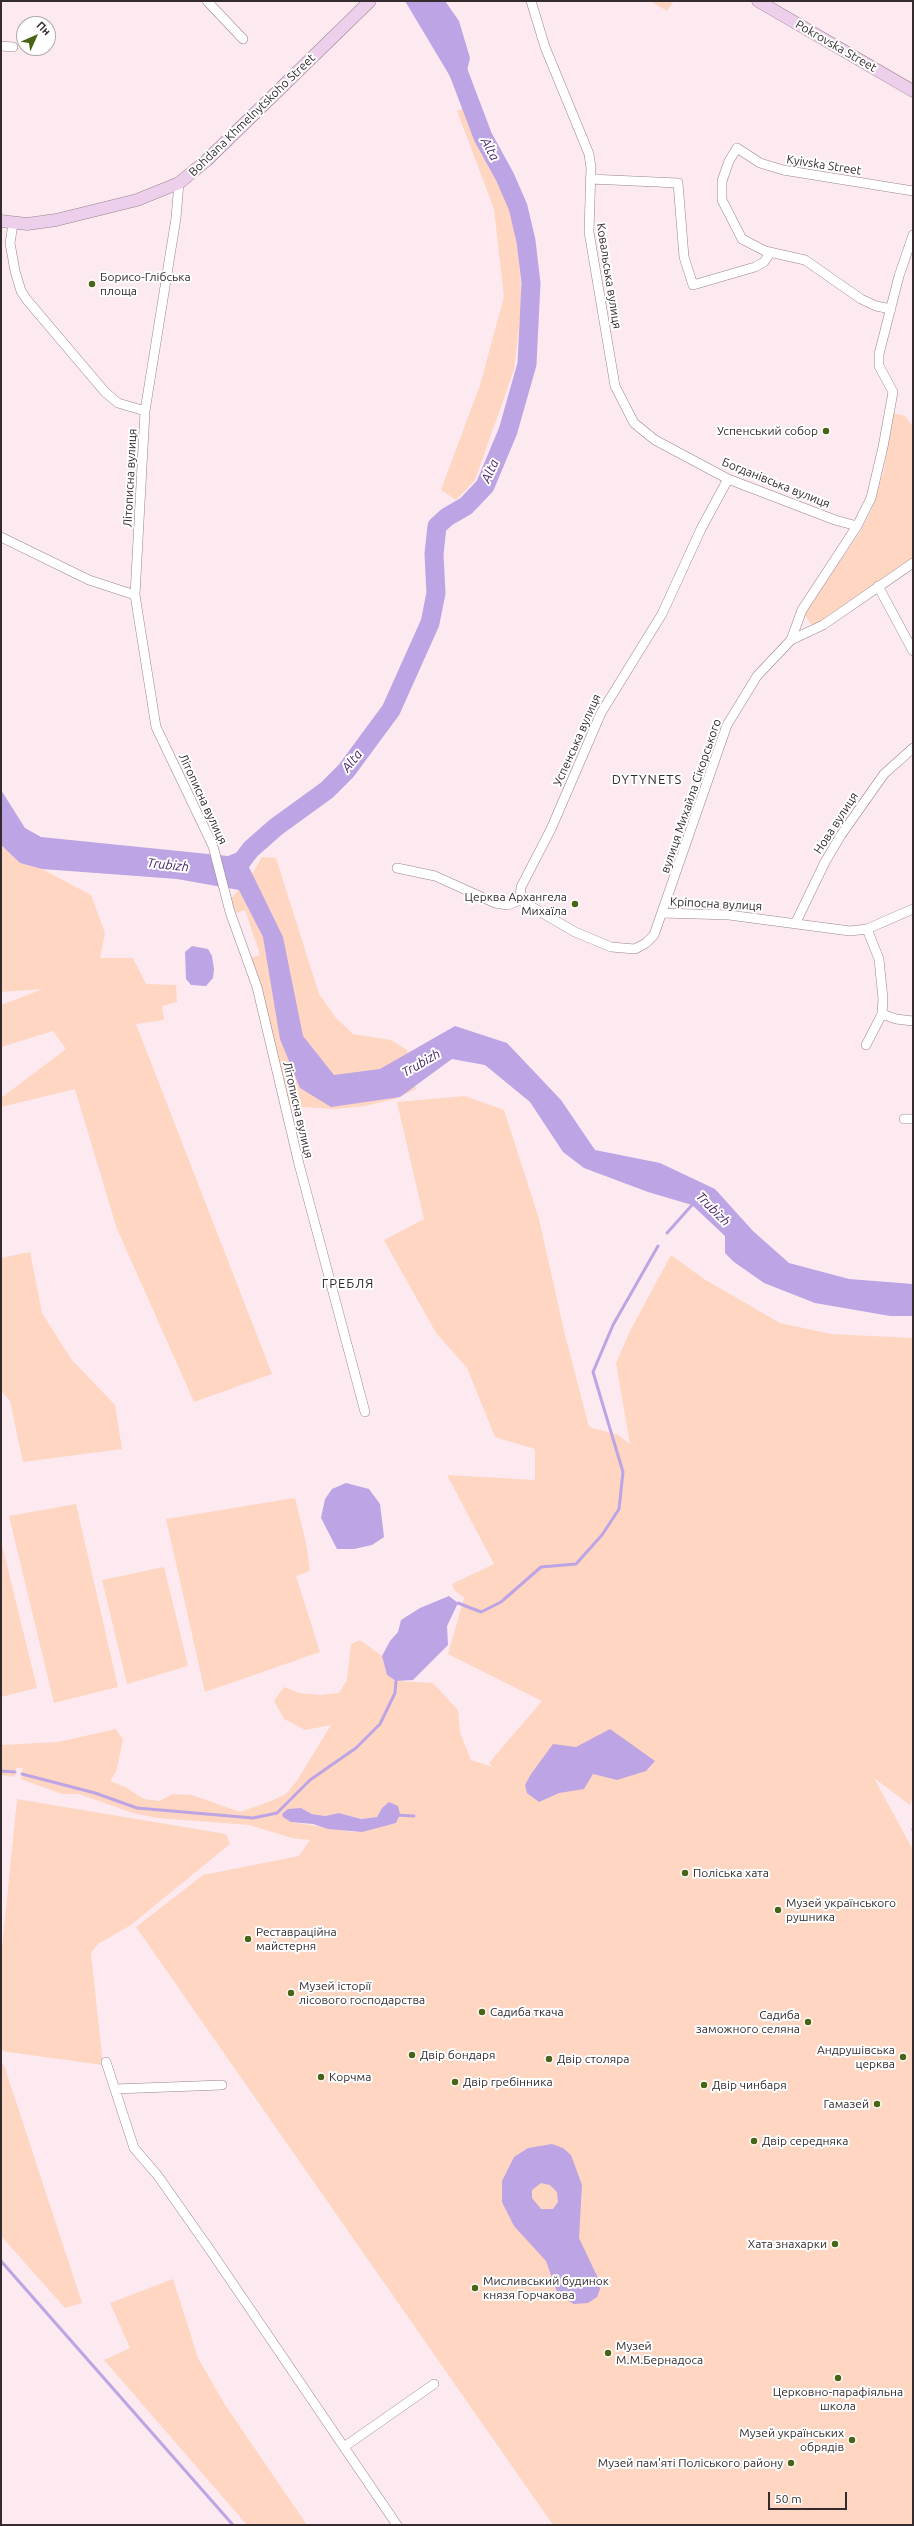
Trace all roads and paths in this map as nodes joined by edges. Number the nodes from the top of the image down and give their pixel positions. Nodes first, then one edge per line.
1 (207, 1) edge
2 (370, 1) edge
3 (531, 1) edge
4 (758, 1) edge
5 (243, 39) dead end
6 (1, 46) edge
7 (13, 47) dead end
8 (913, 91) edge
9 (590, 179) junction
10 (179, 184) junction
11 (913, 191) edge
12 (7, 222) edge
13 (913, 235) edge
14 (770, 252) junction
15 (891, 309) junction
16 (619, 396) joint
17 (145, 411) junction
18 (728, 479) junction
19 (857, 526) junction
20 (1, 537) edge
21 (913, 563) edge
22 (878, 586) junction
23 (135, 594) junction
24 (791, 640) junction
25 (913, 651) edge
26 (913, 748) edge
27 (397, 868) dead end
28 (520, 900) junction
29 (913, 908) edge
30 (663, 913) junction
31 (796, 922) junction
32 (867, 929) junction
33 (882, 1014) junction
34 (913, 1020) edge
35 (866, 1045) dead end
36 (365, 1412) dead end
37 (106, 2062) dead end
38 (222, 2085) dead end
39 (115, 2089) junction
40 (434, 2384) dead end
41 (344, 2447) junction
42 (397, 2525) edge

1 - 5 street
2 - 10 main road, Bohdana Khmelnytskoho Street
3 - 9 street, Ковальська вулиця
4 - 8 main road, Pokrovska Street
6 - 7 street
9 - 14 street
9 - 16 street, Ковальська вулиця
10 - 12 main road, Bohdana Khmelnytskoho Street
10 - 17 street, Літописна вулиця
11 - 14 street, Kyivska Street
12 - 17 street
13 - 15 street, вулиця Михайла Сікорського
14 - 15 street
15 - 19 street, вулиця Михайла Сікорського
16 - 18 street, Богданівська вулиця
17 - 23 street, Літописна вулиця
18 - 19 street, Богданівська вулиця
18 - 28 street, Успенська вулиця
19 - 24 street, вулиця Михайла Сікорського
20 - 23 street
21 - 22 street
22 - 24 street
22 - 25 street
23 - 36 street, Літописна вулиця
24 - 30 street, вулиця Михайла Сікорського
26 - 31 street, Нова вулиця
27 - 28 street
28 - 30 street, Кріпосна вулиця
29 - 32 street, Кріпосна вулиця
30 - 31 street, Кріпосна вулиця
31 - 32 street, Кріпосна вулиця
32 - 33 street
33 - 34 street
33 - 35 street
37 - 39 street
38 - 39 street
39 - 41 street
40 - 41 street
41 - 42 street

